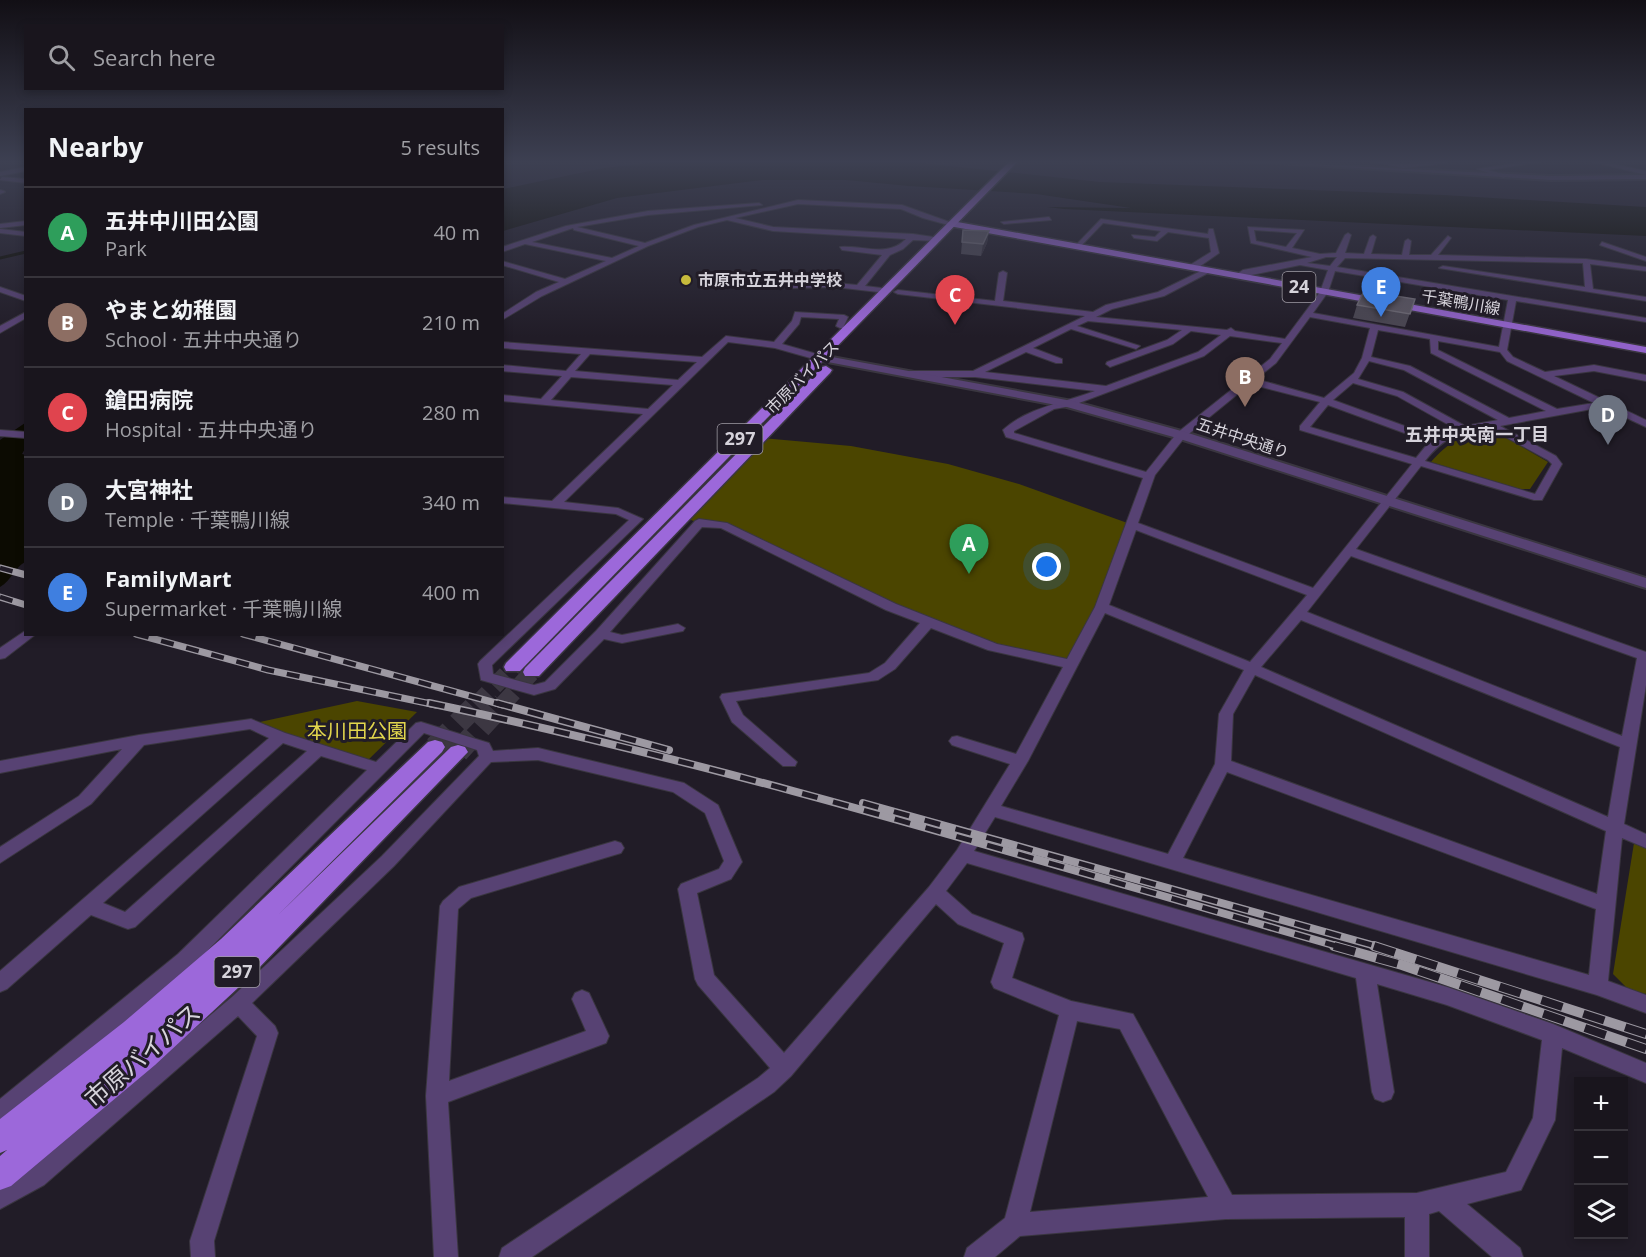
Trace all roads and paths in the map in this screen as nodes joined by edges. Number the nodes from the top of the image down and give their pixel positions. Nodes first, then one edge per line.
1 (618, 220) edge
2 (721, 220) edge
3 (735, 220) edge
4 (936, 220) edge
5 (963, 220) edge
6 (1002, 220) edge
7 (1038, 220) edge
8 (1004, 222) junction
9 (24, 223) edge
10 (958, 225) junction
11 (2, 227) edge
12 (568, 227) junction
13 (1167, 229) junction
14 (24, 233) edge
15 (1348, 235) dead end
16 (912, 236) junction
17 (1018, 236) junction
18 (1134, 236) dead end
19 (1373, 237) dead end
20 (938, 238) junction
21 (1448, 238) dead end
22 (1407, 241) dead end
23 (521, 242) junction
24 (1602, 244) dead end
25 (645, 245) junction
26 (1078, 246) junction
27 (842, 248) dead end
28 (504, 249) edge
29 (1288, 249) junction
30 (887, 253) junction
31 (1341, 255) junction
32 (1367, 255) junction
33 (1320, 256) junction
34 (1405, 256) junction
35 (1433, 257) junction
36 (1443, 257) junction
37 (1646, 259) edge
38 (612, 260) junction
39 (1586, 261) junction
40 (1298, 263) junction
41 (504, 264) edge
42 (1193, 267) junction
43 (1332, 268) junction
44 (1443, 268) junction
45 (1646, 269) edge
46 (1207, 270) junction
47 (568, 273) dead end
48 (1003, 273) dead end
49 (578, 276) junction
50 (1240, 276) junction
51 (566, 282) junction
52 (1433, 285) junction
53 (792, 286) dead end
54 (859, 288) junction
55 (1589, 290) junction
56 (2, 291) edge
57 (893, 291) junction
58 (1324, 292) junction
59 (24, 298) edge
60 (1512, 299) junction
61 (1646, 299) edge
62 (999, 303) junction
63 (1306, 314) junction
64 (24, 315) edge
65 (504, 316) edge
66 (1089, 316) junction
67 (1646, 320) edge
68 (0, 323) edge
69 (10, 323) junction
70 (840, 326) dead end
71 (1507, 326) junction
72 (1071, 327) junction
73 (1374, 327) junction
74 (0, 330) edge
75 (1188, 330) junction
76 (1231, 331) junction
77 (1434, 339) junction
78 (1288, 342) junction
79 (504, 345) edge
80 (776, 345) junction
81 (1136, 346) dead end
82 (1024, 348) junction
83 (1503, 350) junction
84 (1646, 350) edge
85 (587, 352) junction
86 (1366, 358) junction
87 (702, 360) junction
88 (828, 360) junction
89 (1059, 361) dead end
90 (1110, 364) dead end
91 (504, 368) edge
92 (568, 374) junction
93 (975, 374) junction
94 (910, 375) junction
95 (1544, 375) junction
96 (1646, 378) edge
97 (1350, 380) junction
98 (1251, 381) junction
99 (679, 383) junction
100 (1107, 390) junction
101 (504, 398) edge
102 (1326, 401) junction
103 (543, 403) junction
104 (1068, 404) junction
105 (1604, 404) junction
106 (649, 412) junction
107 (1557, 412) junction
108 (1507, 421) junction
109 (1490, 424) junction
110 (1646, 424) edge
111 (1464, 429) junction
112 (0, 433) edge
113 (24, 435) edge
114 (1181, 435) junction
115 (1435, 441) junction
116 (1417, 463) junction
117 (1149, 476) junction
118 (504, 500) edge
119 (1389, 502) junction
120 (555, 505) junction
121 (1133, 525) junction
122 (1349, 551) junction
123 (1646, 583) edge
124 (1314, 592) junction
125 (1102, 607) junction
126 (1299, 614) junction
127 (929, 622) junction
128 (678, 628) dead end
129 (602, 634) junction
130 (27, 636) edge
131 (0, 655) edge
132 (1072, 665) junction
133 (513, 667) tunnel mouth
134 (1252, 668) junction
135 (532, 672) tunnel mouth
136 (280, 738) junction
137 (139, 740) junction
138 (957, 741) dead end
139 (1628, 744) junction
140 (319, 749) junction
141 (487, 757) junction
142 (1020, 760) junction
143 (789, 762) dead end
144 (1223, 764) junction
145 (20, 765) junction
146 (0, 767) edge
147 (378, 768) junction
148 (0, 778) edge
149 (989, 809) junction
150 (1617, 828) junction
151 (1646, 840) edge
152 (615, 848) dead end
153 (963, 855) junction
154 (0, 856) edge
155 (1172, 862) junction
156 (935, 892) junction
157 (1604, 904) junction
158 (89, 906) junction
159 (1365, 971) junction
160 (0, 983) edge
161 (1598, 986) junction
162 (582, 999) dead end
163 (239, 1003) junction
164 (1646, 1004) edge
165 (1070, 1010) junction
166 (1553, 1034) junction
167 (784, 1069) junction
168 (1646, 1073) edge
169 (1383, 1092) dead end
170 (437, 1096) junction
171 (0, 1113) edge
172 (0, 1138) edge
173 (0, 1175) edge
174 (0, 1197) edge
175 (1443, 1199) junction
176 (1418, 1204) junction
177 (1227, 1207) junction
178 (1016, 1225) junction
179 (203, 1257) edge
180 (446, 1257) edge
181 (511, 1257) edge
182 (976, 1257) edge
183 (1417, 1257) edge
184 (1511, 1257) edge

1 - 12 street
2 - 25 street
3 - 16 street
4 - 10 street
5 - 10 highway, 市原バイパス / 297
6 - 8 street
7 - 8 street
8 - 17 street
9 - 11 street
10 - 17 main road, 千葉鴨川線 / 24
10 - 20 highway, 市原バイパス / 297
10 - 57 highway, 市原バイパス / 297
11 - 14 street
12 - 23 street
12 - 25 street
13 - 18 street
13 - 26 street
13 - 42 street
15 - 31 street
16 - 20 street
16 - 30 street
17 - 26 main road, 千葉鴨川線 / 24
19 - 32 street
20 - 57 highway, 市原バイパス / 297
21 - 35 street
22 - 34 street
23 - 28 street
23 - 38 street
24 - 37 street
25 - 38 street
26 - 42 main road, 千葉鴨川線 / 24
27 - 30 street
29 - 29 street
29 - 33 street
30 - 54 street
31 - 32 street
31 - 33 street
31 - 43 street
32 - 34 street
33 - 40 street
34 - 35 street
35 - 36 street
36 - 39 street
36 - 44 street
38 - 49 street
39 - 45 street
39 - 55 street
40 - 43 street
40 - 50 street
41 - 51 street
42 - 46 main road, 千葉鴨川線 / 24
43 - 52 street
43 - 58 street
44 - 52 street
44 - 55 street
46 - 50 main road, 千葉鴨川線 / 24
46 - 66 street
47 - 49 street
48 - 62 street
49 - 51 street
50 - 58 main road, 千葉鴨川線 / 24
51 - 65 street
52 - 60 street
53 - 54 street
54 - 57 street
55 - 61 street
56 - 59 street
57 - 62 street
57 - 88 highway, 市原バイパス / 297
58 - 63 street
58 - 71 main road, 千葉鴨川線 / 24
60 - 67 street
60 - 71 street
62 - 66 street
63 - 73 street
63 - 78 street
64 - 69 street
66 - 72 street
66 - 75 street
68 - 69 street
69 - 74 street
70 - 80 street
71 - 83 street
71 - 84 main road, 千葉鴨川線 / 24
72 - 81 street
72 - 82 street
73 - 77 street
73 - 86 street
75 - 76 street
75 - 90 street
76 - 78 street
76 - 100 street
77 - 83 street
77 - 107 street
78 - 98 street
79 - 85 street
80 - 87 street
80 - 88 street
82 - 89 street
82 - 93 street
83 - 95 street
85 - 87 street
85 - 92 street
86 - 97 street
86 - 108 street
87 - 99 street
88 - 94 street, 五井中央通り
88 - 133 highway, 市原バイパス / 297
88 - 135 highway, 市原バイパス / 297
91 - 92 street
92 - 99 street
92 - 103 street
93 - 94 street
93 - 100 street
94 - 104 street, 五井中央通り
95 - 96 street
95 - 105 street
97 - 102 street
97 - 111 street
98 - 102 street
98 - 114 street
99 - 106 street
100 - 104 street
101 - 103 street
102 - 115 street
102 - 116 street
103 - 106 street
104 - 114 street, 五井中央通り
104 - 117 street
105 - 107 street
105 - 110 street
106 - 120 street
107 - 108 street
108 - 109 street
109 - 111 street
109 - 116 street
111 - 115 street
112 - 113 street
114 - 117 street
114 - 119 street, 五井中央通り
115 - 116 street
116 - 119 street
117 - 121 street
118 - 120 street
119 - 122 street
119 - 123 street, 五井中央通り
120 - 129 street
121 - 124 street
121 - 125 street
122 - 124 street
122 - 139 street
124 - 126 street
125 - 132 street
125 - 134 street
126 - 134 street
126 - 139 street
127 - 129 street
127 - 132 street
127 - 143 street
128 - 129 street
130 - 131 street
132 - 142 street
134 - 144 street
134 - 150 street
136 - 137 street
136 - 140 street
136 - 158 street
137 - 145 street
137 - 154 street
138 - 142 street
139 - 150 street
140 - 147 street
140 - 158 street
141 - 147 street
141 - 163 street
141 - 167 street
142 - 149 street
144 - 155 street
144 - 157 street
145 - 146 street
145 - 148 street
147 - 171 street
149 - 153 street
149 - 155 street
150 - 151 street
150 - 157 street
152 - 170 street
153 - 156 street
153 - 159 street
155 - 161 street
156 - 165 street
156 - 167 street
157 - 161 street
158 - 160 street
159 - 166 street
159 - 169 street
161 - 164 street
162 - 170 street
163 - 174 street
163 - 179 street
165 - 177 street
165 - 178 street
166 - 168 street
166 - 175 street
167 - 181 street
170 - 180 street
172 - 173 highway, 市原バイパス / 297
175 - 176 street
175 - 184 street
176 - 177 street
176 - 183 street
177 - 178 street
178 - 182 street

